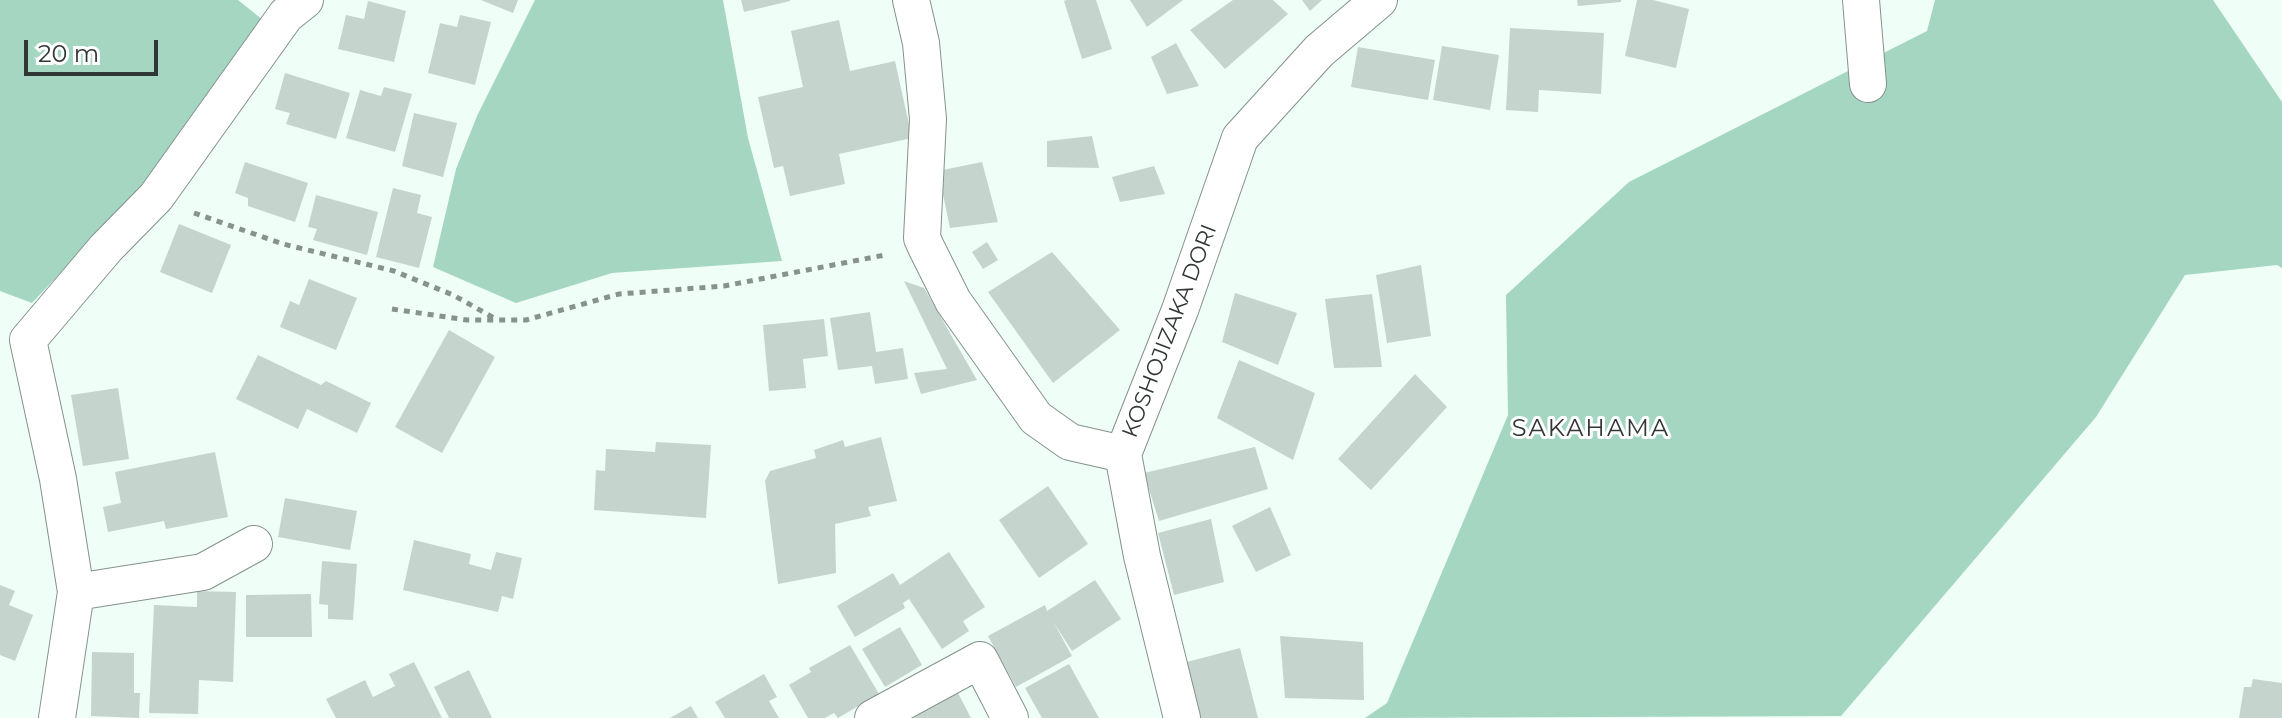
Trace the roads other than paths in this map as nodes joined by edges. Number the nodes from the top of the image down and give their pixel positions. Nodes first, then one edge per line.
1 (305, 0) edge
2 (911, 0) edge
3 (1379, 0) edge
4 (1861, 0) edge
5 (1868, 84) dead end
6 (1123, 454) junction
7 (254, 544) dead end
8 (76, 592) junction
9 (57, 718) edge
10 (873, 718) edge
11 (1010, 718) edge
12 (1182, 718) edge

1 - 8 street
2 - 6 street
3 - 6 street, KOSHOJIZAKA DORI
4 - 5 street
6 - 12 street, KOSHOJIZAKA DORI
7 - 8 street
8 - 9 street
10 - 11 street

